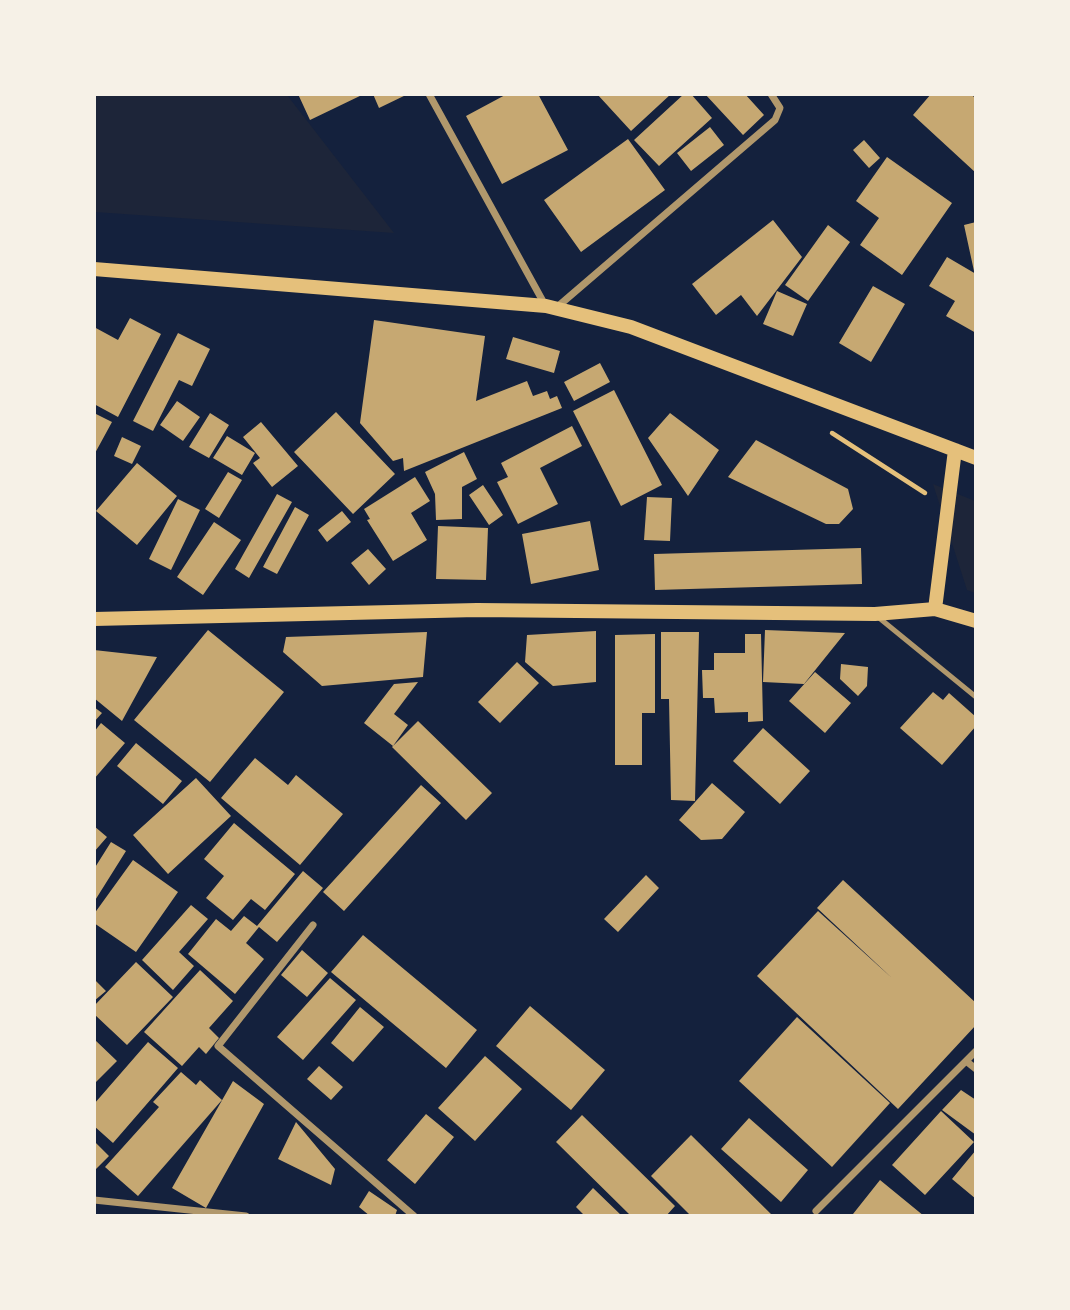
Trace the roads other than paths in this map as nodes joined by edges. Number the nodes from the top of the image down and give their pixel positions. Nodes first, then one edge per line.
1 (429, 94) edge
2 (771, 94) edge
3 (94, 269) edge
4 (551, 307) junction
5 (955, 450) junction
6 (975, 458) edge
7 (935, 609) junction
8 (875, 614) junction
9 (94, 619) edge
10 (975, 621) edge
11 (975, 697) edge
12 (313, 925) dead end
13 (975, 1051) edge
14 (966, 1061) junction
15 (975, 1069) edge
16 (94, 1200) edge
17 (816, 1211) dead end
18 (246, 1216) edge
19 (414, 1216) edge

1 - 4 street
2 - 4 street
3 - 4 main road
4 - 5 main road
5 - 6 main road
5 - 7 main road
7 - 8 main road
7 - 10 main road
8 - 9 main road
8 - 11 lane
12 - 19 street
13 - 14 street
14 - 15 street
14 - 17 street
16 - 18 street

